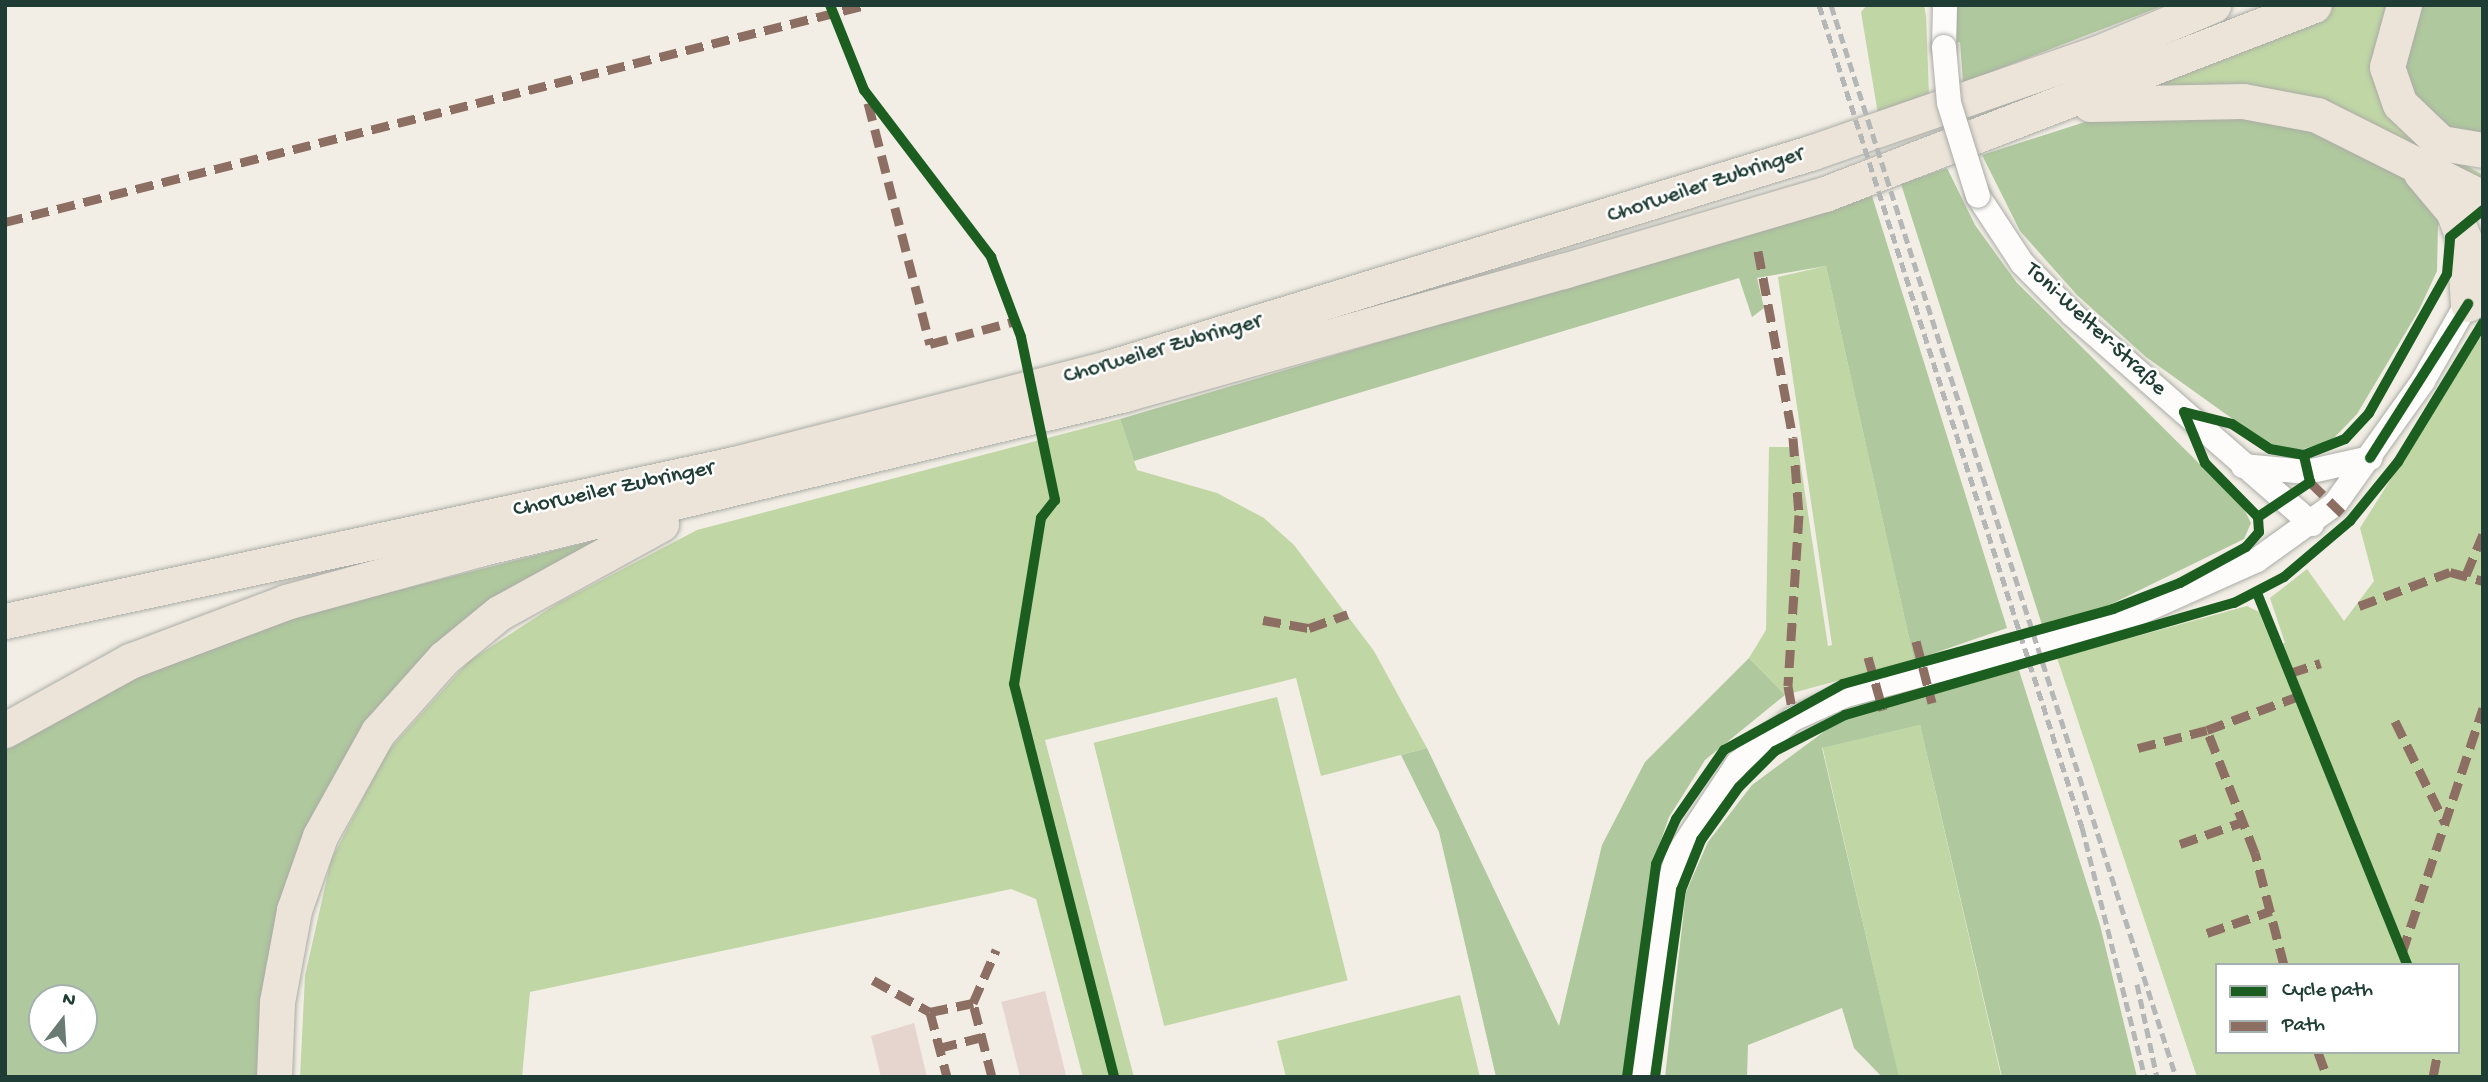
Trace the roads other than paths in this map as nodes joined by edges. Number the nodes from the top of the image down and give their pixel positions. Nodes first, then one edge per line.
1 (1945, 5) edge
2 (2183, 5) edge
3 (2213, 5) edge
4 (2314, 5) edge
5 (2404, 5) edge
6 (2098, 53) junction
7 (2062, 104) junction
8 (2441, 143) junction
9 (2483, 150) edge
10 (2404, 155) junction
11 (2483, 168) edge
12 (2483, 198) edge
13 (2478, 289) edge
14 (2370, 458) junction
15 (2243, 466) junction
16 (738, 491) junction
17 (2312, 524) junction
18 (5, 621) edge
19 (5, 730) edge
20 (274, 1077) edge
21 (1640, 1077) edge

1 - 15 street, Toni-Welter-Straße, bridge
2 - 6 highway
3 - 6 highway, Chorweiler Zubringer
4 - 7 highway, Chorweiler Zubringer
5 - 8 highway
6 - 18 highway, Chorweiler Zubringer
7 - 10 highway
7 - 16 highway, Chorweiler Zubringer
8 - 9 highway
8 - 11 highway
10 - 12 highway
10 - 13 highway
13 - 14 street
14 - 15 street
14 - 17 street
15 - 17 street, Toni-Welter-Straße
16 - 19 highway, Chorweiler Zubringer
16 - 20 highway, Chorweiler Zubringer
17 - 21 street

